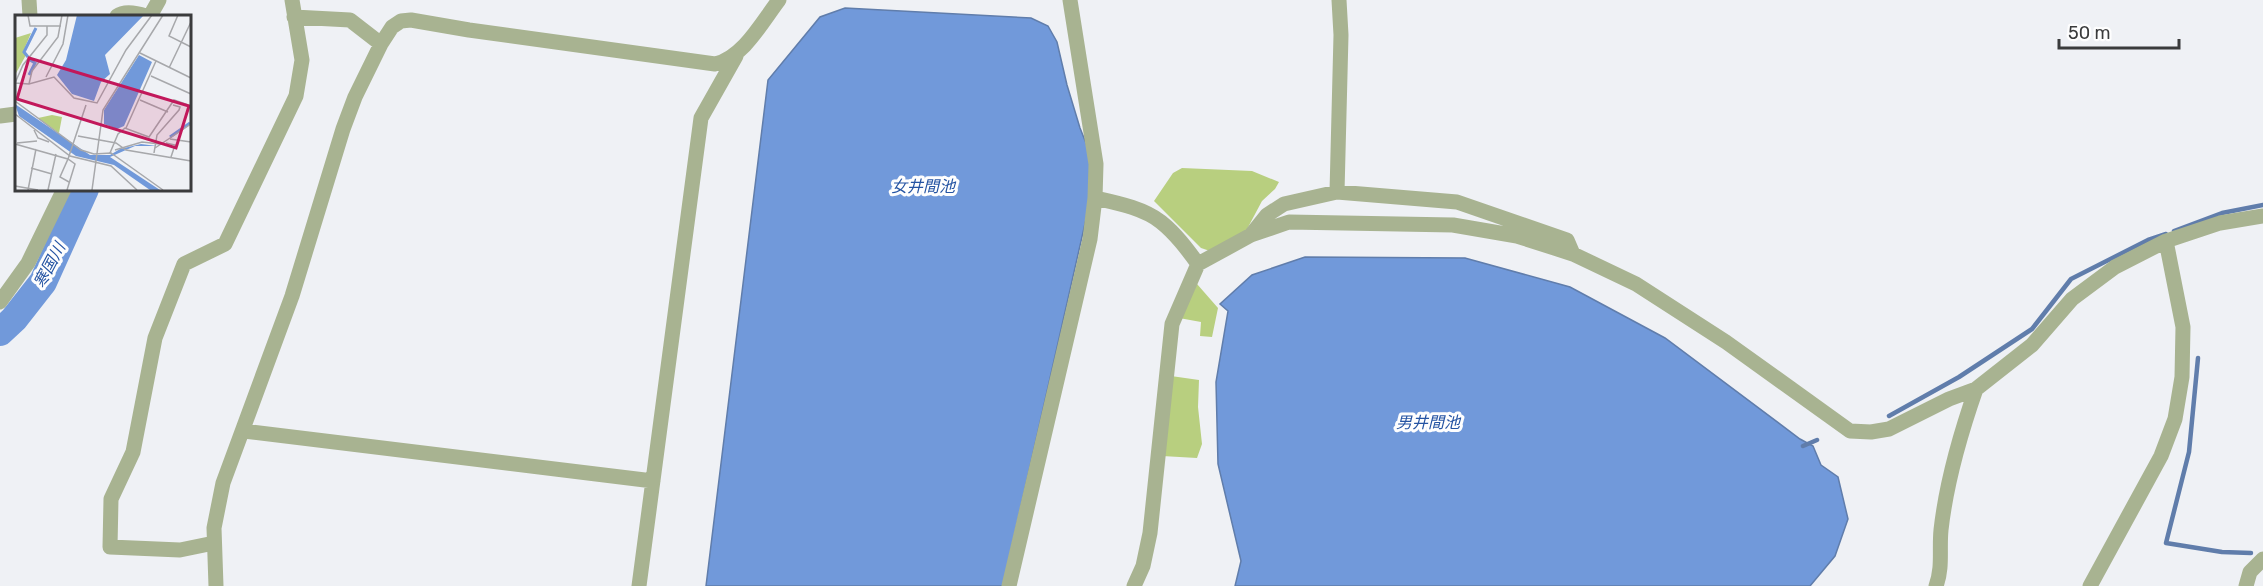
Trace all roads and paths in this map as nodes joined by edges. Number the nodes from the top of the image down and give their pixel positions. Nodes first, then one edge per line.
1 (29, 0) edge
2 (159, 0) edge
3 (292, 0) edge
4 (779, 0) edge
5 (1070, 0) edge
6 (1339, 0) edge
7 (30, 15) edge
8 (118, 15) edge
9 (144, 15) edge
10 (149, 15) edge
11 (294, 17) junction
12 (381, 44) junction
13 (736, 56) junction
14 (15, 114) edge
15 (0, 116) edge
16 (64, 190) edge
17 (1337, 192) junction
18 (1095, 198) junction
19 (2263, 216) edge
20 (1251, 235) junction
21 (2166, 241) junction
22 (1573, 254) junction
23 (1198, 264) junction
24 (0, 302) edge
25 (1976, 389) junction
26 (244, 431) junction
27 (653, 481) junction
28 (214, 543) junction
29 (2263, 559) edge
30 (216, 586) edge
31 (639, 586) edge
32 (1009, 586) edge
33 (1134, 586) edge
34 (1936, 586) edge
35 (2090, 586) edge
36 (2246, 586) edge

1 - 7 street
2 - 10 street
3 - 11 street
4 - 13 street
5 - 18 street
6 - 17 street
8 - 9 street
11 - 12 street
11 - 28 street
12 - 13 street
12 - 26 street
13 - 27 street
14 - 15 street
16 - 24 street
17 - 20 street
17 - 22 street
18 - 23 street
18 - 32 street
19 - 21 street
20 - 22 street
20 - 23 street
21 - 25 street
21 - 35 street
22 - 25 street
23 - 33 street
25 - 34 street
26 - 27 street
26 - 28 street
27 - 31 street
28 - 30 street
29 - 36 street

